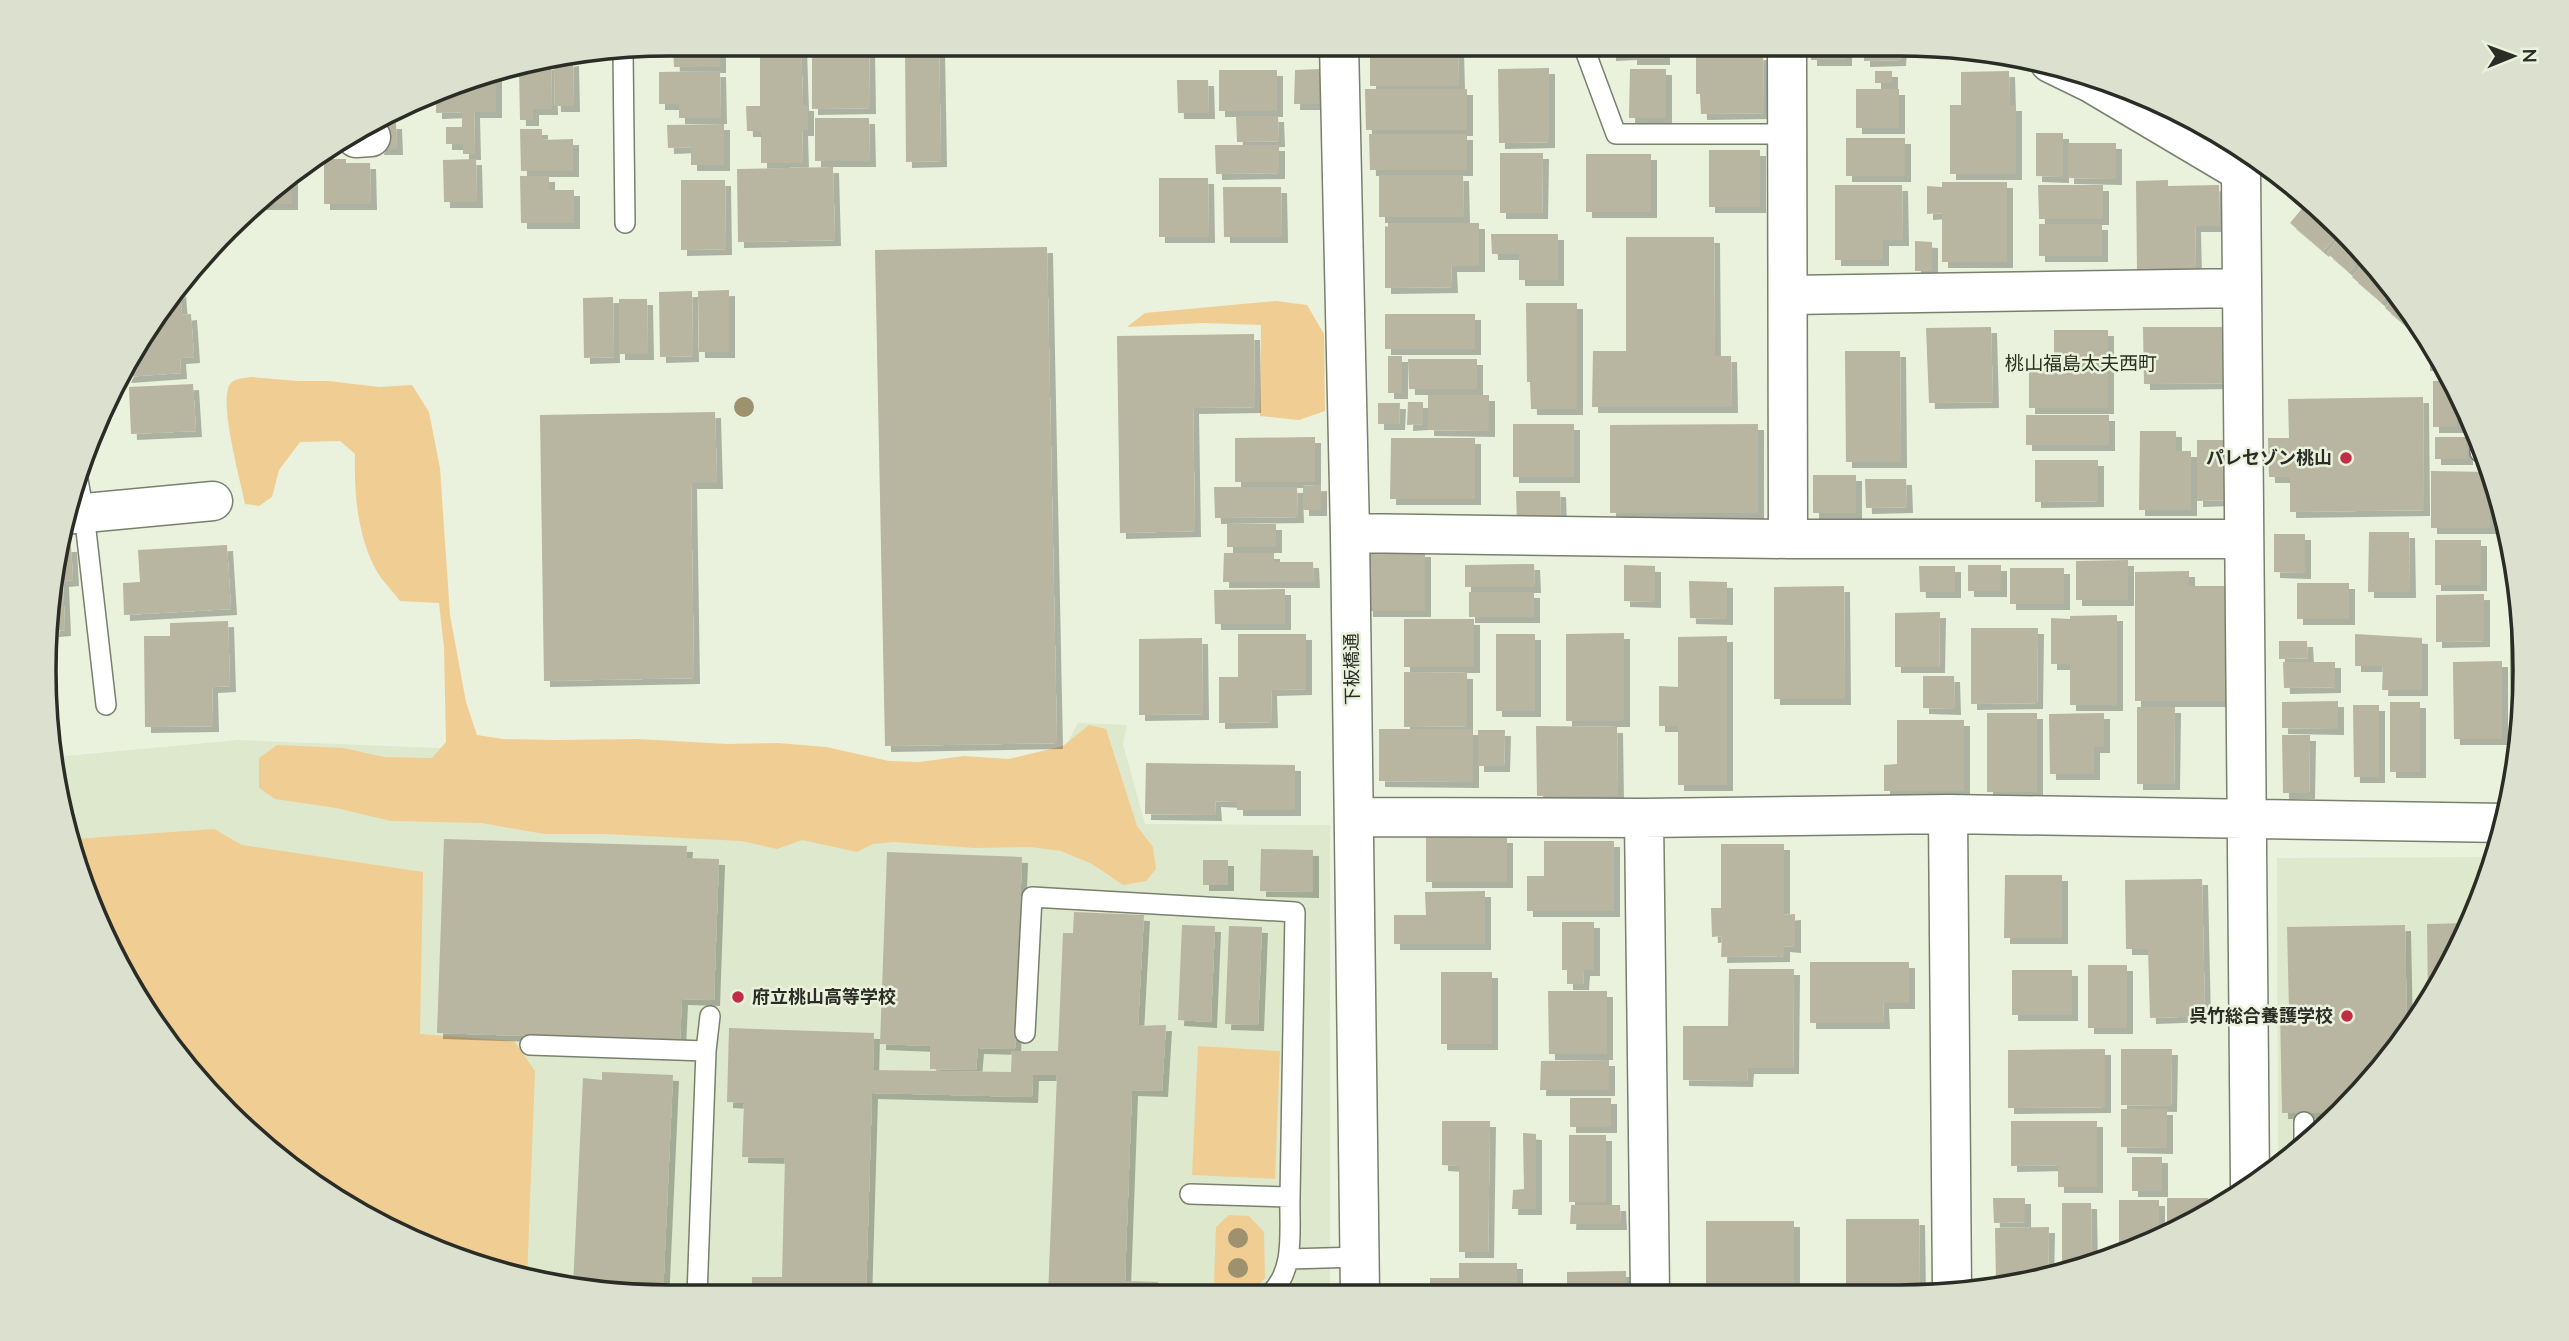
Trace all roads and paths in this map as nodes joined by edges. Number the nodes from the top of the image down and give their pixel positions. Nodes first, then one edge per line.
1 (1339, 56) edge
2 (1587, 56) edge
3 (1787, 56) edge
4 (622, 58) edge
5 (2109, 94) edge
6 (1787, 134) junction
7 (625, 223) dead end
8 (2241, 288) junction
9 (1789, 295) junction
10 (213, 501) dead end
11 (80, 503) edge
12 (77, 513) edge
13 (1350, 533) junction
14 (1788, 539) junction
15 (2243, 539) junction
16 (106, 705) dead end
17 (1948, 814) junction
18 (1354, 817) junction
19 (1644, 818) junction
20 (2248, 818) junction
21 (2494, 823) edge
22 (710, 1016) dead end
23 (1025, 1033) dead end
24 (530, 1045) dead end
25 (706, 1051) junction
26 (2304, 1122) dead end
27 (2304, 1133) edge
28 (2250, 1174) edge
29 (1191, 1194) dead end
30 (1290, 1197) junction
31 (1289, 1259) junction
32 (1360, 1275) edge
33 (1952, 1283) edge
34 (697, 1285) edge
35 (1279, 1285) edge
36 (1650, 1285) edge

1 - 13 street, 下板橋通
2 - 6 lane
3 - 6 street
4 - 7 lane
5 - 8 street
6 - 9 street
8 - 9 street
8 - 15 street
9 - 14 street
10 - 11 street
12 - 16 lane
13 - 14 street
13 - 18 street, 下板橋通
14 - 15 street
15 - 20 street
17 - 19 street
17 - 20 street
17 - 33 street
18 - 19 street
18 - 32 street, 下板橋通
19 - 36 street
20 - 21 street
20 - 28 street
22 - 25 lane
23 - 30 lane
24 - 25 lane
25 - 34 lane
26 - 27 lane
29 - 30 lane
30 - 31 lane
31 - 32 lane
31 - 35 lane

